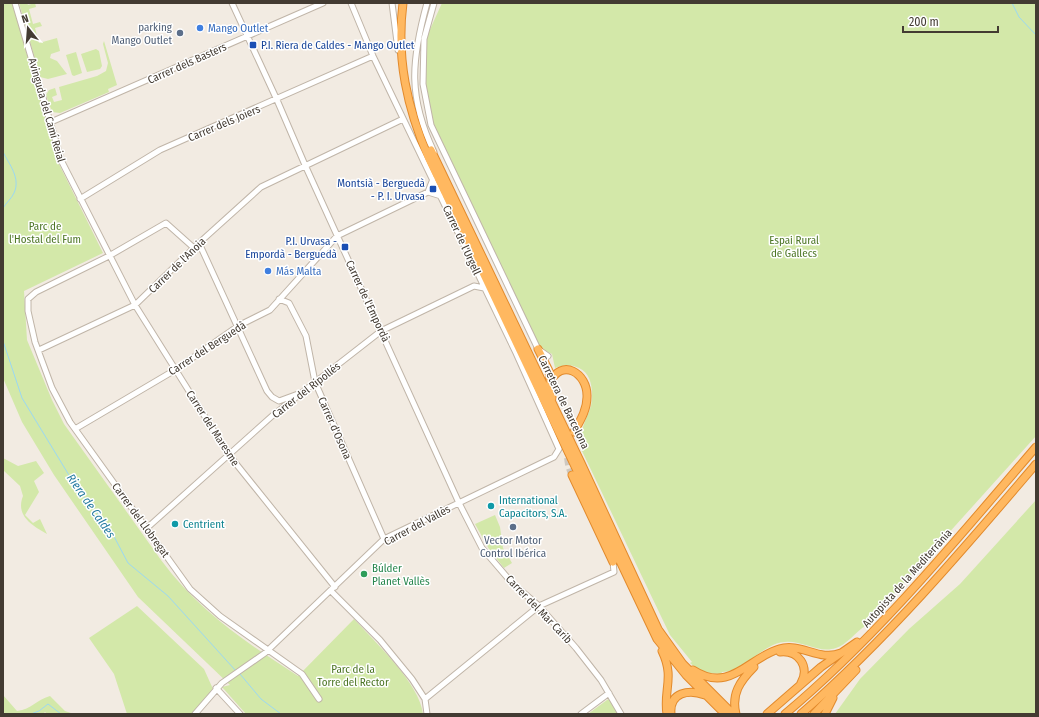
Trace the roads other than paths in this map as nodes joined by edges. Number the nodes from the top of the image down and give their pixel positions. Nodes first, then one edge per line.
1 (16, 3) edge
2 (232, 3) edge
3 (323, 3) edge
4 (351, 3) edge
5 (392, 3) edge
6 (403, 3) edge
7 (427, 3) edge
8 (434, 3) edge
9 (247, 37) junction
10 (374, 56) junction
11 (405, 85) junction
12 (277, 100) junction
13 (403, 119) junction
14 (51, 122) junction
15 (438, 163) junction
16 (305, 165) junction
17 (433, 179) junction
18 (428, 192) junction
19 (441, 196) junction
20 (80, 199) junction
21 (337, 236) junction
22 (198, 243) junction
23 (194, 248) junction
24 (109, 256) junction
25 (485, 289) junction
26 (279, 299) junction
27 (135, 305) junction
28 (238, 326) junction
29 (381, 331) junction
30 (538, 349) junction
31 (39, 350) junction
32 (548, 356) dead end
33 (175, 370) junction
34 (315, 382) junction
35 (550, 383) junction
36 (304, 391) junction
37 (538, 400) junction
38 (556, 411) junction
39 (75, 429) junction
40 (574, 432) tunnel mouth
41 (1036, 447) edge
42 (229, 455) junction
43 (572, 458) junction
44 (551, 459) joint
45 (1036, 464) edge
46 (572, 475) tunnel mouth
47 (460, 502) junction
48 (147, 528) junction
49 (384, 540) junction
50 (613, 562) joint
51 (333, 589) junction
52 (539, 606) junction
53 (640, 606) junction
54 (895, 609) junction
55 (887, 633) junction
56 (267, 651) junction
57 (841, 653) junction
58 (679, 658) junction
59 (845, 682) junction
60 (216, 688) junction
61 (795, 690) junction
62 (609, 693) junction
63 (709, 696) junction
64 (319, 699) dead end
65 (425, 700) junction
66 (196, 714) edge
67 (240, 714) edge
68 (427, 714) edge
69 (581, 714) edge
70 (621, 714) edge
71 (667, 714) edge
72 (671, 714) edge
73 (725, 714) edge
74 (733, 714) edge
75 (736, 714) edge
76 (767, 714) edge
77 (785, 714) edge
78 (801, 714) edge
79 (814, 714) edge
80 (825, 714) edge

1 - 14 street, Avinguda del Camí Reial
2 - 9 street, Carrer de l'Empordà
3 - 9 street, Carrer dels Basters
4 - 10 street, Carrer de l'Urgell
5 - 11 street
6 - 11 highway, Carretera de Barcelona
7 - 15 street
8 - 30 street
9 - 12 street, Carrer de l'Empordà
9 - 14 street, Carrer dels Basters
10 - 12 street, Carrer dels Joiers
10 - 13 street, Carrer de l'Urgell
11 - 15 highway, Carretera de Barcelona
11 - 43 highway, Carretera de Barcelona
12 - 16 street, Carrer de l'Empordà
12 - 20 street, Carrer dels Joiers
13 - 16 street
13 - 17 street, Carrer de l'Urgell
14 - 20 street, Avinguda del Camí Reial
15 - 38 highway, Carretera de Barcelona
16 - 21 street, Carrer de l'Empordà
16 - 22 street, Carrer de l'Anoia
17 - 18 street
17 - 19 street, Carrer de l'Urgell
18 - 19 street
18 - 21 street, Carrer del Berguedà
19 - 25 street, Carrer de l'Urgell
20 - 24 street, Avinguda del Camí Reial
21 - 26 street, Carrer del Berguedà
21 - 29 street, Carrer de l'Empordà
22 - 23 street, Carrer de l'Anoia
22 - 28 street
23 - 24 street
23 - 27 street, Carrer de l'Anoia
24 - 27 street, Carrer del Maresme
24 - 31 street, Carrer del Llobregat
25 - 29 street, Carrer del Ripollés
25 - 37 street, Carrer de l'Urgell
26 - 28 street, Carrer del Berguedà
26 - 34 street, Carrer d'Osona
27 - 31 street, Carrer de l'Anoia
27 - 33 street, Carrer del Maresme
28 - 33 street, Carrer del Berguedà
28 - 36 street
29 - 34 street, Carrer del Ripollés
29 - 47 street, Carrer de l'Empordà
30 - 32 street
30 - 35 highway
31 - 39 street, Carrer del Llobregat
33 - 39 street, Carrer del Berguedà
33 - 42 street, Carrer del Maresme
34 - 36 street, Carrer del Ripollés
34 - 49 street, Carrer d'Osona
35 - 38 highway
35 - 40 highway
36 - 42 street, Carrer del Ripollés
37 - 43 highway
37 - 44 street, Carrer de l'Urgell
38 - 58 highway, Carretera de Barcelona
39 - 48 street, Carrer del Llobregat
41 - 54 highway, Autopista de la Mediterrània
42 - 48 street, Carrer del Ripollés
42 - 51 street, Carrer del Maresme
43 - 53 highway, Carretera de Barcelona
44 - 47 street, Carrer del Vallès
45 - 55 highway, Autopista de la Mediterrània
46 - 50 highway
47 - 49 street, Carrer del Vallès
47 - 52 street, Carrer del Mar Carib
48 - 56 street, Carrer del Llobregat
49 - 51 street, Carrer del Vallès
50 - 52 street
51 - 56 street, Carrer del Vallès
51 - 65 street, Carrer del Maresme
52 - 62 street, Carrer del Mar Carib
52 - 65 street
53 - 63 highway, Carretera de Barcelona
53 - 71 highway
54 - 57 highway
54 - 77 highway, Autopista de la Mediterrània
55 - 59 highway
55 - 78 highway, Autopista de la Mediterrània
56 - 60 street, Carrer del Vallès
56 - 64 street, Carrer del Llobregat
57 - 58 highway
57 - 61 highway
58 - 74 highway, Carretera de Barcelona
59 - 79 highway
59 - 80 highway
60 - 66 street, Carrer del Vallès
60 - 67 street
61 - 75 highway
61 - 76 highway
62 - 69 street
62 - 70 street, Carrer del Mar Carib
63 - 72 highway
63 - 73 highway, Carretera de Barcelona
65 - 68 street

